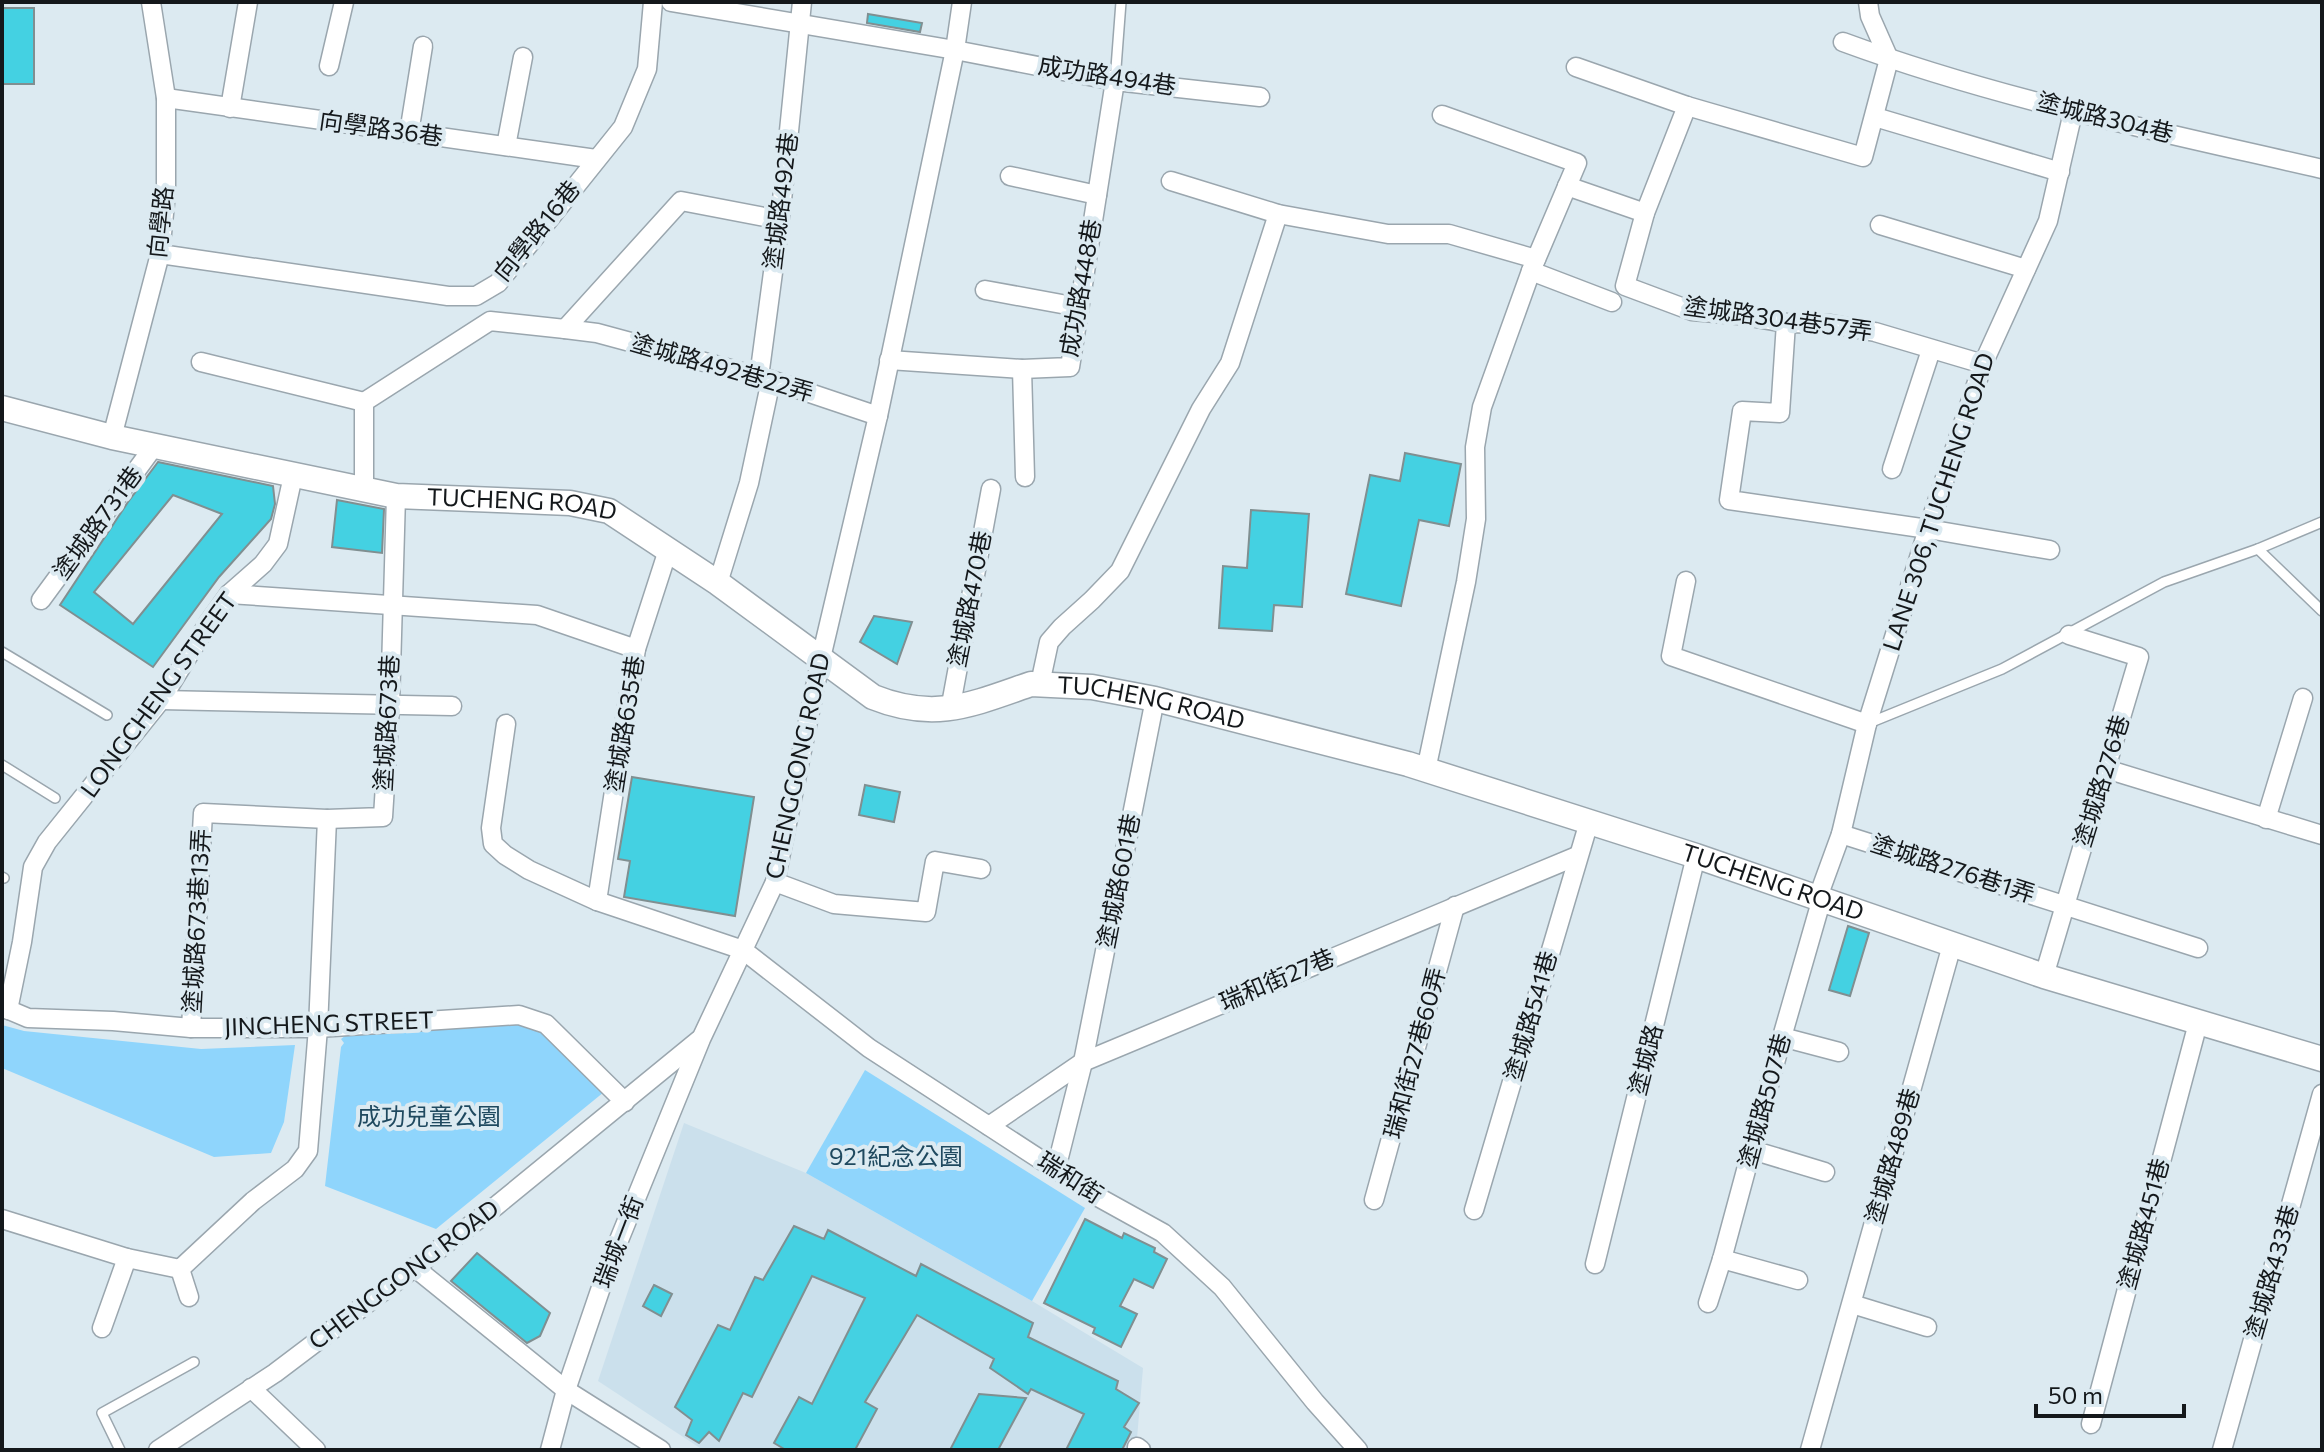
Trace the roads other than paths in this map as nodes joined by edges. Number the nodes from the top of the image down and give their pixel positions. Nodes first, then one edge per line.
1 (151, 2) edge
2 (248, 2) edge
3 (344, 2) edge
4 (653, 2) edge
5 (671, 2) edge
6 (802, 2) edge
7 (962, 2) edge
8 (1121, 2) edge
9 (1868, 2) edge
10 (802, 25) junction
11 (1843, 42) dead end
12 (423, 46) dead end
13 (955, 50) junction
14 (523, 57) dead end
15 (1889, 59) junction
16 (329, 66) dead end
17 (1576, 67) dead end
18 (1115, 81) junction
19 (1260, 97) dead end
20 (166, 98) junction
21 (1687, 106) junction
22 (230, 108) junction
23 (2073, 112) junction
24 (1442, 115) dead end
25 (1875, 117) junction
26 (409, 133) junction
27 (506, 146) junction
28 (596, 159) junction
29 (2322, 169) edge
30 (2060, 172) junction
31 (1010, 176) dead end
32 (1171, 181) dead end
33 (1567, 186) junction
34 (1097, 195) junction
35 (1645, 213) junction
36 (1278, 214) junction
37 (780, 220) junction
38 (1880, 225) dead end
39 (160, 254) junction
40 (1533, 265) junction
41 (2026, 269) junction
42 (985, 290) dead end
43 (1612, 302) dead end
44 (1078, 307) junction
45 (1786, 323) junction
46 (565, 329) junction
47 (1931, 350) junction
48 (889, 360) junction
49 (201, 362) dead end
50 (1983, 364) junction
51 (1022, 369) junction
52 (765, 379) junction
53 (364, 402) junction
54 (2, 408) edge
55 (878, 416) junction
56 (112, 437) junction
57 (155, 445) junction
58 (1892, 469) dead end
59 (293, 476) junction
60 (1025, 477) dead end
61 (364, 489) junction
62 (991, 489) dead end
63 (396, 496) junction
64 (2322, 522) edge
65 (1928, 529) junction
66 (2258, 549) junction
67 (668, 550) junction
68 (2050, 550) dead end
69 (1686, 581) dead end
70 (718, 583) junction
71 (229, 594) junction
72 (41, 600) dead end
73 (392, 605) junction
74 (2322, 611) edge
75 (2069, 635) junction
76 (636, 649) junction
77 (2, 652) edge
78 (821, 658) junction
79 (1040, 684) junction
80 (2303, 698) dead end
81 (1155, 699) junction
82 (161, 700) junction
83 (390, 705) junction
84 (452, 706) dead end
85 (950, 710) junction
86 (107, 715) dead end
87 (506, 724) dead end
88 (1867, 724) junction
89 (2, 765) edge
90 (2106, 769) junction
91 (1426, 770) junction
92 (55, 798) dead end
93 (203, 813) joint
94 (327, 819) junction
95 (2266, 819) junction
96 (1589, 822) junction
97 (1841, 834) junction
98 (2322, 835) edge
99 (1577, 856) junction
100 (1696, 856) junction
101 (981, 869) dead end
102 (775, 882) junction
103 (1820, 897) junction
104 (597, 901) junction
105 (2064, 905) junction
106 (1455, 906) junction
107 (1952, 945) junction
108 (2198, 948) dead end
109 (743, 950) junction
110 (2044, 976) junction
111 (5, 1008) edge
112 (2198, 1023) junction
113 (191, 1028) junction
114 (318, 1028) junction
115 (1782, 1037) junction
116 (701, 1039) junction
117 (1839, 1052) dead end
118 (2322, 1059) edge
119 (1083, 1062) junction
120 (2322, 1094) edge
121 (625, 1102) junction
122 (989, 1126) junction
123 (1752, 1150) junction
124 (1056, 1169) junction
125 (1825, 1172) dead end
126 (1374, 1200) dead end
127 (1474, 1210) dead end
128 (2, 1219) edge
129 (127, 1258) junction
130 (1722, 1259) junction
131 (1595, 1264) dead end
132 (414, 1267) junction
133 (180, 1269) junction
134 (1798, 1280) dead end
135 (189, 1297) dead end
136 (1708, 1303) dead end
137 (1852, 1304) junction
138 (1927, 1327) dead end
139 (102, 1328) dead end
140 (194, 1362) dead end
141 (251, 1388) junction
142 (566, 1390) junction
143 (2091, 1424) dead end
144 (120, 1450) edge
145 (158, 1450) edge
146 (316, 1450) edge
147 (550, 1450) edge
148 (661, 1450) edge
149 (1358, 1450) edge
150 (1810, 1450) edge
151 (2222, 1450) edge

1 - 20 street, 向學路
2 - 22 street
3 - 16 street
4 - 28 street, 向學路16巷
5 - 10 street, 成功路494巷
6 - 10 street, 塗城路492巷
7 - 13 street, CHENGGONG ROAD
8 - 18 lane
9 - 15 street
10 - 13 street, 成功路494巷
10 - 37 street, 塗城路492巷
11 - 15 street, 塗城路304巷
12 - 26 street
13 - 18 street, 成功路494巷
13 - 48 street, CHENGGONG ROAD
14 - 27 street
15 - 23 street, 塗城路304巷
15 - 25 street
17 - 21 street
18 - 19 street, 成功路494巷
18 - 34 street, 成功路448巷
20 - 22 street, 向學路36巷
20 - 39 street, 向學路
21 - 25 street
21 - 35 street, 塗城路304巷57弄
22 - 26 street, 向學路36巷
23 - 29 street, 塗城路304巷
23 - 30 street, LANE 306, TUCHENG ROAD
24 - 33 street
25 - 30 street
26 - 27 street, 向學路36巷
27 - 28 street, 向學路36巷
28 - 39 street, 向學路16巷
30 - 41 street, LANE 306, TUCHENG ROAD
31 - 34 street
32 - 36 street
33 - 35 street
33 - 40 street
34 - 44 street, 成功路448巷
35 - 45 street, 塗城路304巷57弄
36 - 40 street
36 - 79 street
37 - 46 street
37 - 52 street, 塗城路492巷
38 - 41 street
39 - 56 street, 向學路
40 - 43 street
40 - 91 street
41 - 50 street, LANE 306, TUCHENG ROAD
42 - 44 street
44 - 51 street, 成功路448巷
45 - 47 street, 塗城路304巷57弄
45 - 65 street
46 - 52 street, 塗城路492巷22弄
46 - 53 street, 塗城路492巷22弄
47 - 50 street, 塗城路304巷57弄
47 - 58 street
48 - 51 street, 成功路448巷
48 - 55 street, CHENGGONG ROAD
49 - 53 street
50 - 65 street, LANE 306, TUCHENG ROAD
51 - 60 street
52 - 55 street, 塗城路492巷22弄
52 - 70 street, 塗城路492巷
53 - 61 street
54 - 56 street, TUCHENG ROAD
55 - 78 street, CHENGGONG ROAD
56 - 57 street, TUCHENG ROAD
57 - 59 street, TUCHENG ROAD
57 - 72 street, 塗城路731巷
59 - 61 street, TUCHENG ROAD
59 - 71 street, LONGCHENG STREET
61 - 63 street, TUCHENG ROAD
62 - 85 street, 塗城路470巷
63 - 67 street, TUCHENG ROAD
63 - 73 street, 塗城路673巷
64 - 66 lane
65 - 68 street
65 - 88 street, LANE 306, TUCHENG ROAD
66 - 74 lane
66 - 75 lane
67 - 70 street, TUCHENG ROAD
67 - 76 street, 塗城路635巷
69 - 88 street
70 - 78 street, TUCHENG ROAD
71 - 73 street
71 - 82 street, LONGCHENG STREET
73 - 76 street
73 - 83 street, 塗城路673巷
75 - 88 lane
75 - 90 street, 塗城路276巷
76 - 104 street, 塗城路635巷
77 - 86 lane
78 - 85 street, TUCHENG ROAD
78 - 102 street, CHENGGONG ROAD
79 - 81 street, TUCHENG ROAD
79 - 85 street, TUCHENG ROAD
80 - 95 street
81 - 91 street, TUCHENG ROAD
81 - 119 street, 塗城路601巷
82 - 83 street
82 - 111 street, LONGCHENG STREET
83 - 84 street
83 - 94 street, 塗城路673巷
87 - 104 street, 瑞和街
88 - 97 street, LANE 306, TUCHENG ROAD
89 - 92 lane
90 - 95 street
90 - 105 street, 塗城路276巷
91 - 96 street, TUCHENG ROAD
93 - 94 street, 塗城路673巷
93 - 113 street, 塗城路673巷13弄
94 - 114 street
95 - 98 street
96 - 99 street, 塗城路541巷
96 - 100 street, TUCHENG ROAD
97 - 103 street, LANE 306, TUCHENG ROAD
97 - 105 street, 塗城路276巷1弄
99 - 106 street, 瑞和街27巷
99 - 127 street, 塗城路541巷
100 - 103 street, TUCHENG ROAD
100 - 131 street, 塗城路
101 - 102 street
102 - 109 street, CHENGGONG ROAD
103 - 107 street, TUCHENG ROAD
103 - 115 street, 塗城路507巷
104 - 109 street, 瑞和街
105 - 108 street, 塗城路276巷1弄
105 - 110 street, 塗城路276巷
106 - 119 street, 瑞和街27巷
106 - 126 street, 瑞和街27巷60弄
107 - 110 street, TUCHENG ROAD
107 - 137 street, 塗城路489巷
109 - 116 street, CHENGGONG ROAD
109 - 122 street, 瑞和街
110 - 112 street, TUCHENG ROAD
111 - 113 street, JINCHENG STREET
112 - 118 street, TUCHENG ROAD
112 - 143 street, 塗城路451巷
113 - 114 street, JINCHENG STREET
114 - 121 street, JINCHENG STREET
114 - 133 street
115 - 117 street
115 - 123 street, 塗城路507巷
116 - 121 street, CHENGGONG ROAD
116 - 142 street, 瑞城一街
119 - 122 street, 瑞和街27巷
119 - 124 street, 塗城路601巷
120 - 151 street, 塗城路433巷
121 - 132 street, CHENGGONG ROAD
122 - 124 street, 瑞和街
123 - 125 street
123 - 130 street, 塗城路507巷
124 - 149 street, 瑞和街
128 - 129 street
129 - 133 street
129 - 139 street
130 - 134 street
130 - 136 street, 塗城路507巷
132 - 141 street, CHENGGONG ROAD
132 - 142 street
133 - 135 street
137 - 138 street
137 - 150 street, 塗城路489巷
140 - 144 lane
141 - 145 street, CHENGGONG ROAD
141 - 146 street
142 - 147 street, 瑞城一街
142 - 148 street

